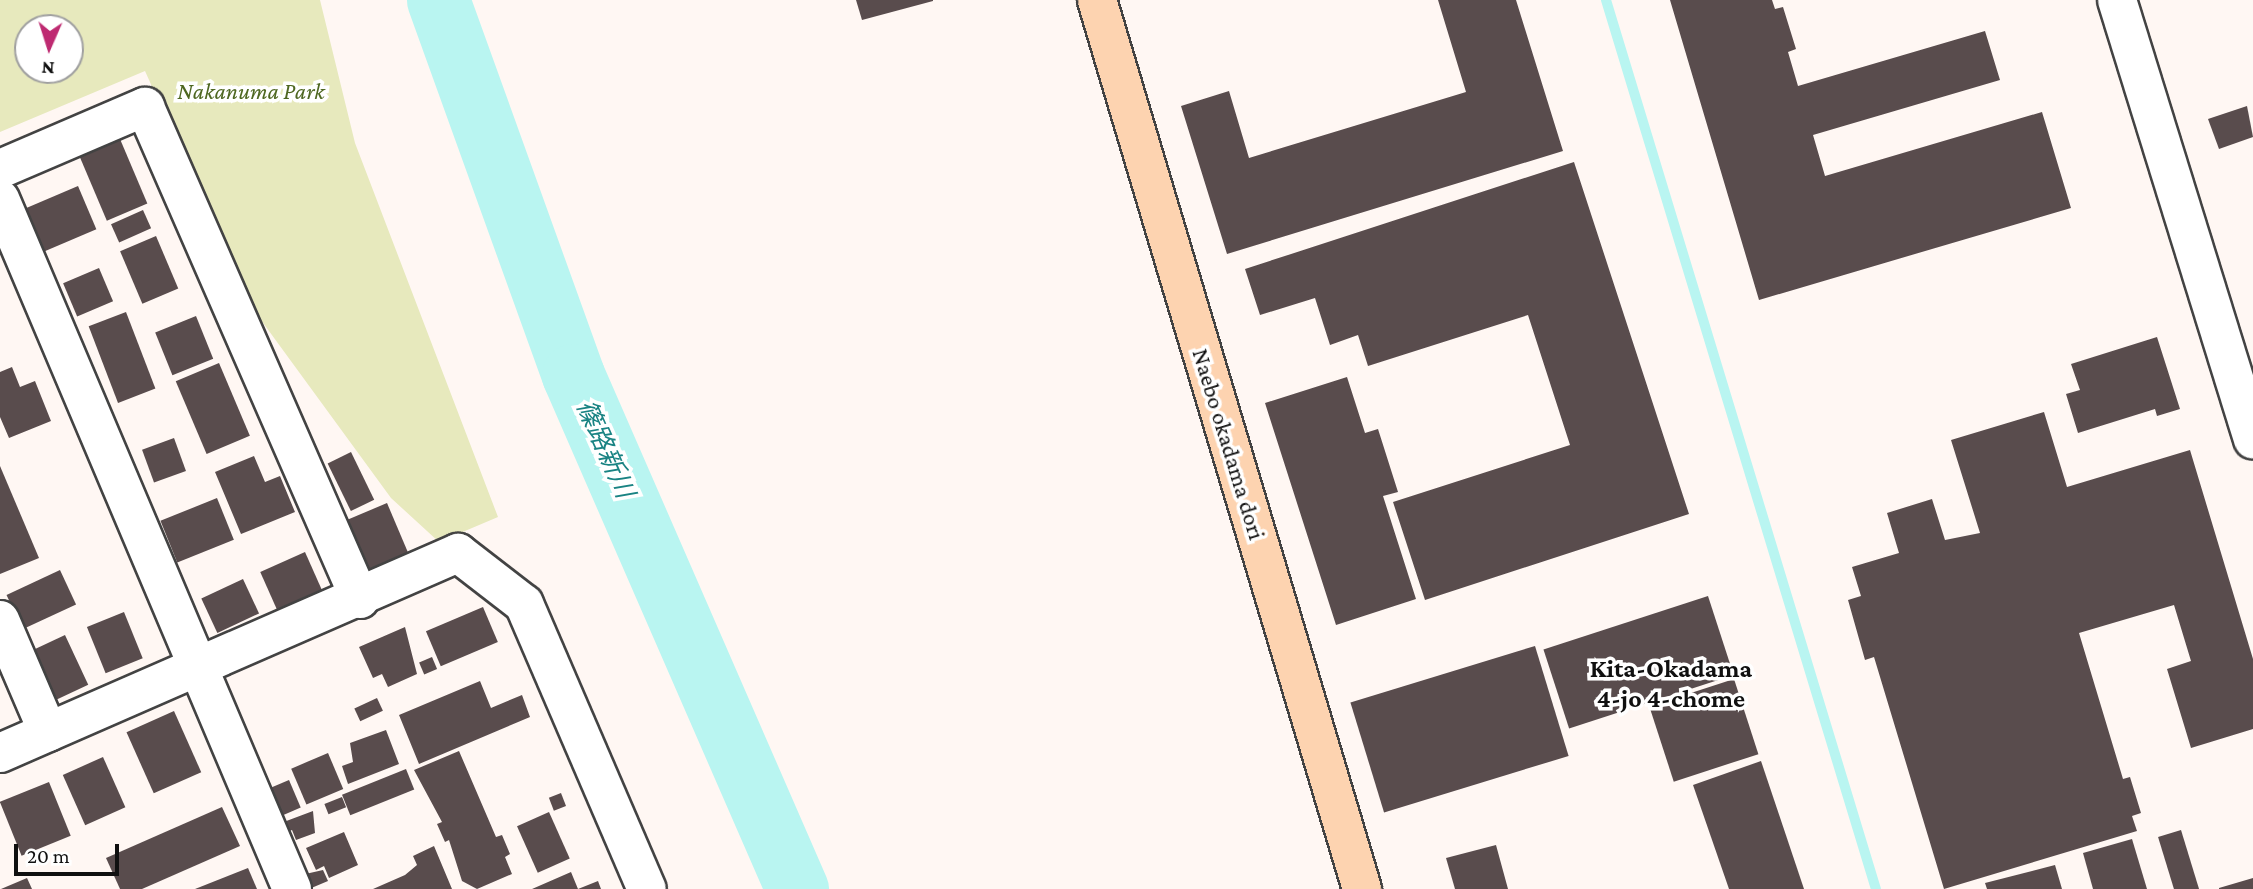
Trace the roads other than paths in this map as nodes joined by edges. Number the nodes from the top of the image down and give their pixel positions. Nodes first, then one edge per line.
1 (1097, 0) edge
2 (2117, 0) edge
3 (0, 169) edge
4 (0, 199) edge
5 (2253, 439) edge
6 (360, 599) junction
7 (0, 620) edge
8 (194, 669) junction
9 (48, 732) junction
10 (0, 753) edge
11 (292, 889) edge
12 (647, 889) edge
13 (1362, 889) edge

1 - 13 street, Naebo okadama dori
2 - 5 street
3 - 6 street
4 - 8 street
6 - 8 street
6 - 12 street
7 - 9 street
8 - 9 street
8 - 11 street
9 - 10 street

